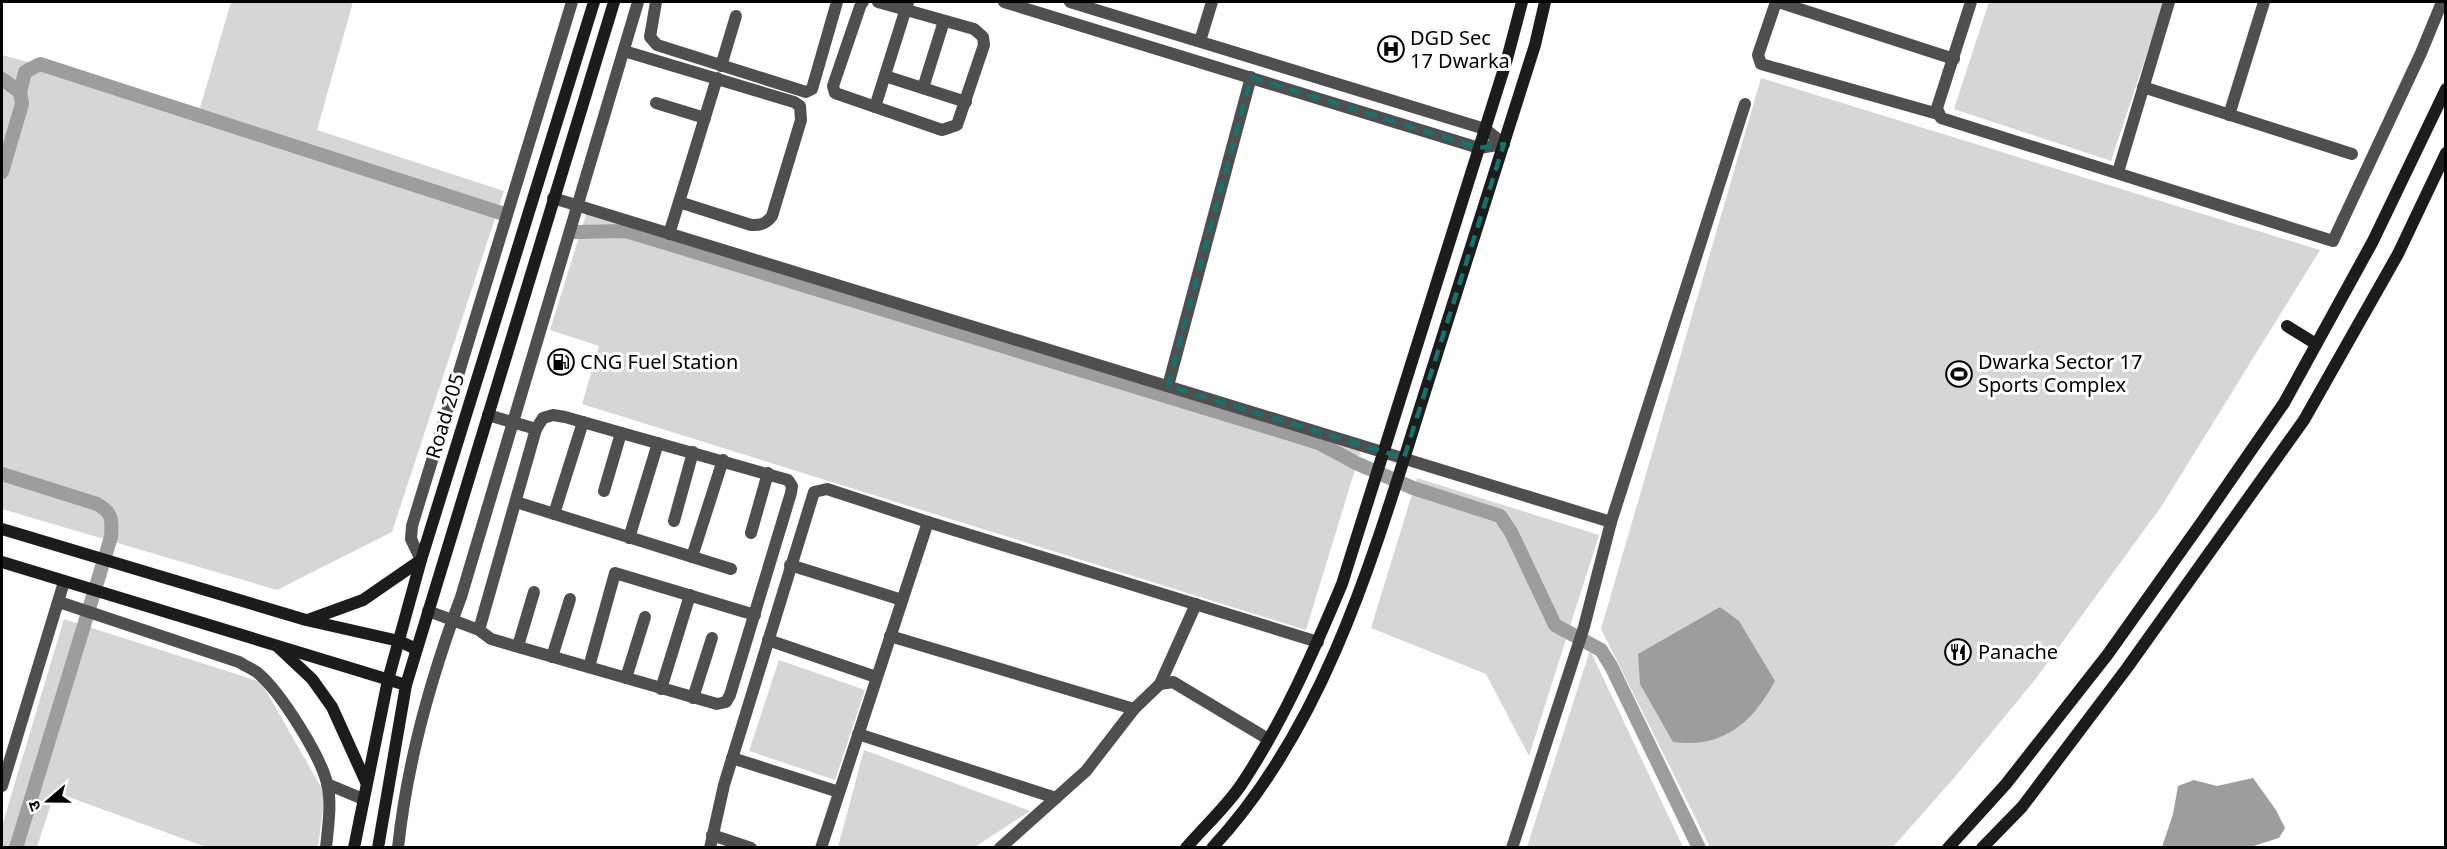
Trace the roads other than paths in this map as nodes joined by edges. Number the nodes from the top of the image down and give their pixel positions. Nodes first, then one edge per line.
1 (572, 2) edge
2 (594, 2) edge
3 (614, 2) edge
4 (638, 2) edge
5 (656, 2) edge
6 (837, 2) edge
7 (863, 2) edge
8 (878, 2) edge
9 (1004, 2) edge
10 (1070, 2) edge
11 (1212, 2) edge
12 (1522, 2) edge
13 (1545, 2) edge
14 (1777, 2) edge
15 (1970, 2) edge
16 (2169, 2) edge
17 (2264, 2) edge
18 (2442, 2) edge
19 (907, 6) edge
20 (736, 16) dead end
21 (944, 21) junction
22 (1200, 41) junction
23 (624, 51) junction
24 (1954, 59) junction
25 (719, 72) junction
26 (885, 76) junction
27 (1251, 77) junction
28 (2143, 87) junction
29 (923, 88) junction
30 (2445, 89) edge
31 (966, 102) junction
32 (656, 103) dead end
33 (1745, 104) dead end
34 (874, 107) junction
35 (1938, 114) junction
36 (2229, 115) junction
37 (705, 118) junction
38 (1485, 129) junction
39 (1503, 144) junction
40 (1479, 148) junction
41 (2445, 153) edge
42 (2352, 154) dead end
43 (2118, 172) junction
44 (553, 198) junction
45 (679, 202) junction
46 (577, 206) junction
47 (669, 234) junction
48 (2287, 327) dead end
49 (2316, 344) junction
50 (1168, 386) junction
51 (488, 416) junction
52 (583, 422) junction
53 (512, 423) junction
54 (536, 429) junction
55 (621, 433) junction
56 (658, 443) junction
57 (693, 452) junction
58 (1383, 456) junction
59 (723, 460) junction
60 (1403, 461) junction
61 (768, 473) junction
62 (604, 490) dead end
63 (516, 502) junction
64 (554, 514) junction
65 (674, 521) dead end
66 (928, 522) junction
67 (1611, 522) junction
68 (2, 529) edge
69 (751, 533) dead end
70 (629, 538) junction
71 (692, 557) junction
72 (420, 560) junction
73 (2, 562) edge
74 (790, 565) junction
75 (731, 569) dead end
76 (70, 583) junction
77 (534, 592) dead end
78 (690, 595) junction
79 (570, 599) dead end
80 (902, 600) junction
81 (64, 604) junction
82 (1196, 604) junction
83 (428, 611) junction
84 (754, 615) junction
85 (645, 618) dead end
86 (453, 619) junction
87 (306, 620) junction
88 (479, 630) junction
89 (890, 636) junction
90 (712, 638) dead end
91 (768, 640) junction
92 (399, 641) junction
93 (1318, 642) junction
94 (276, 645) junction
95 (518, 646) junction
96 (417, 649) junction
97 (552, 657) junction
98 (589, 667) junction
99 (876, 677) junction
100 (626, 678) junction
101 (387, 680) junction
102 (1160, 684) junction
103 (406, 685) junction
104 (661, 689) junction
105 (693, 698) junction
106 (1134, 709) junction
107 (858, 734) junction
108 (1268, 739) junction
109 (732, 758) junction
110 (366, 783) junction
111 (327, 784) junction
112 (2, 786) edge
113 (839, 792) junction
114 (1056, 798) junction
115 (363, 799) junction
116 (711, 841) edge
117 (326, 848) edge
118 (354, 848) edge
119 (378, 848) edge
120 (398, 848) edge
121 (751, 848) edge
122 (821, 848) edge
123 (1000, 848) edge
124 (1186, 848) edge
125 (1212, 848) edge
126 (1512, 848) edge
127 (1948, 848) edge
128 (1982, 848) edge

1 - 72 street
2 - 72 main road, Road 205
3 - 44 main road, Road 205
4 - 23 street
5 - 25 street
6 - 25 street
7 - 34 street
8 - 19 street
9 - 27 street
10 - 22 street
11 - 22 street
12 - 38 main road
13 - 39 main road
14 - 24 street
14 - 35 street
15 - 24 street
16 - 28 street
17 - 36 street
18 - 43 street
19 - 21 street
19 - 26 street
20 - 25 street
21 - 29 street
21 - 31 street
22 - 38 street
23 - 25 street
23 - 46 street
24 - 35 street
25 - 37 street
25 - 45 street
26 - 29 street
26 - 34 street
27 - 40 street
27 - 50 street
28 - 36 street
28 - 43 street
29 - 31 street
30 - 49 main road
31 - 34 street
32 - 37 street
33 - 67 street
35 - 43 street
36 - 42 street
37 - 45 street
38 - 39 street
38 - 40 main road
39 - 40 street
39 - 60 main road
40 - 58 main road
41 - 128 main road
44 - 46 street
44 - 51 main road, Road 205
45 - 47 street
46 - 47 street
46 - 53 street
47 - 50 street
48 - 49 main road
49 - 127 main road
50 - 58 street
51 - 53 street
51 - 83 main road, Road 205
52 - 54 street
52 - 55 street
52 - 64 street
53 - 54 street
53 - 86 street
54 - 63 street
55 - 56 street
55 - 62 street
56 - 57 street
56 - 70 street
57 - 59 street
57 - 65 street
58 - 60 street
58 - 93 main road
59 - 61 street
59 - 71 street
60 - 67 street
60 - 125 main road
61 - 69 street
61 - 84 street
63 - 64 street
63 - 88 street
64 - 70 street
66 - 74 street
66 - 80 street
66 - 82 street
67 - 126 street
68 - 87 main road
70 - 71 street
71 - 75 street
72 - 87 main road
72 - 92 main road, Road 205
73 - 76 main road
74 - 80 street
74 - 91 street
76 - 81 street
76 - 94 main road
77 - 95 street
78 - 84 street
78 - 98 street
78 - 104 street
79 - 97 street
80 - 89 street
81 - 111 street
81 - 112 street
82 - 93 street
82 - 102 street
83 - 86 street
83 - 96 main road, Road 205
84 - 105 street
85 - 100 street
86 - 88 street
86 - 120 street
87 - 92 main road
88 - 95 street
89 - 99 street
89 - 106 street
90 - 105 street
91 - 99 street
91 - 109 street
92 - 96 main road
92 - 101 main road, Road 205
93 - 108 main road
94 - 101 main road
94 - 110 main road
95 - 97 street
96 - 103 main road, Road 205
97 - 98 street
98 - 100 street
99 - 107 street
100 - 104 street
101 - 103 main road
101 - 110 main road, Road 205
102 - 106 street
102 - 108 street
103 - 119 main road, Road 205
104 - 105 street
106 - 114 street
107 - 113 street
107 - 114 street
108 - 124 main road
109 - 113 street
109 - 116 street
110 - 115 main road, Road 205
111 - 115 street
111 - 117 street
113 - 122 street
114 - 123 street
115 - 118 main road, Road 205
116 - 121 street

